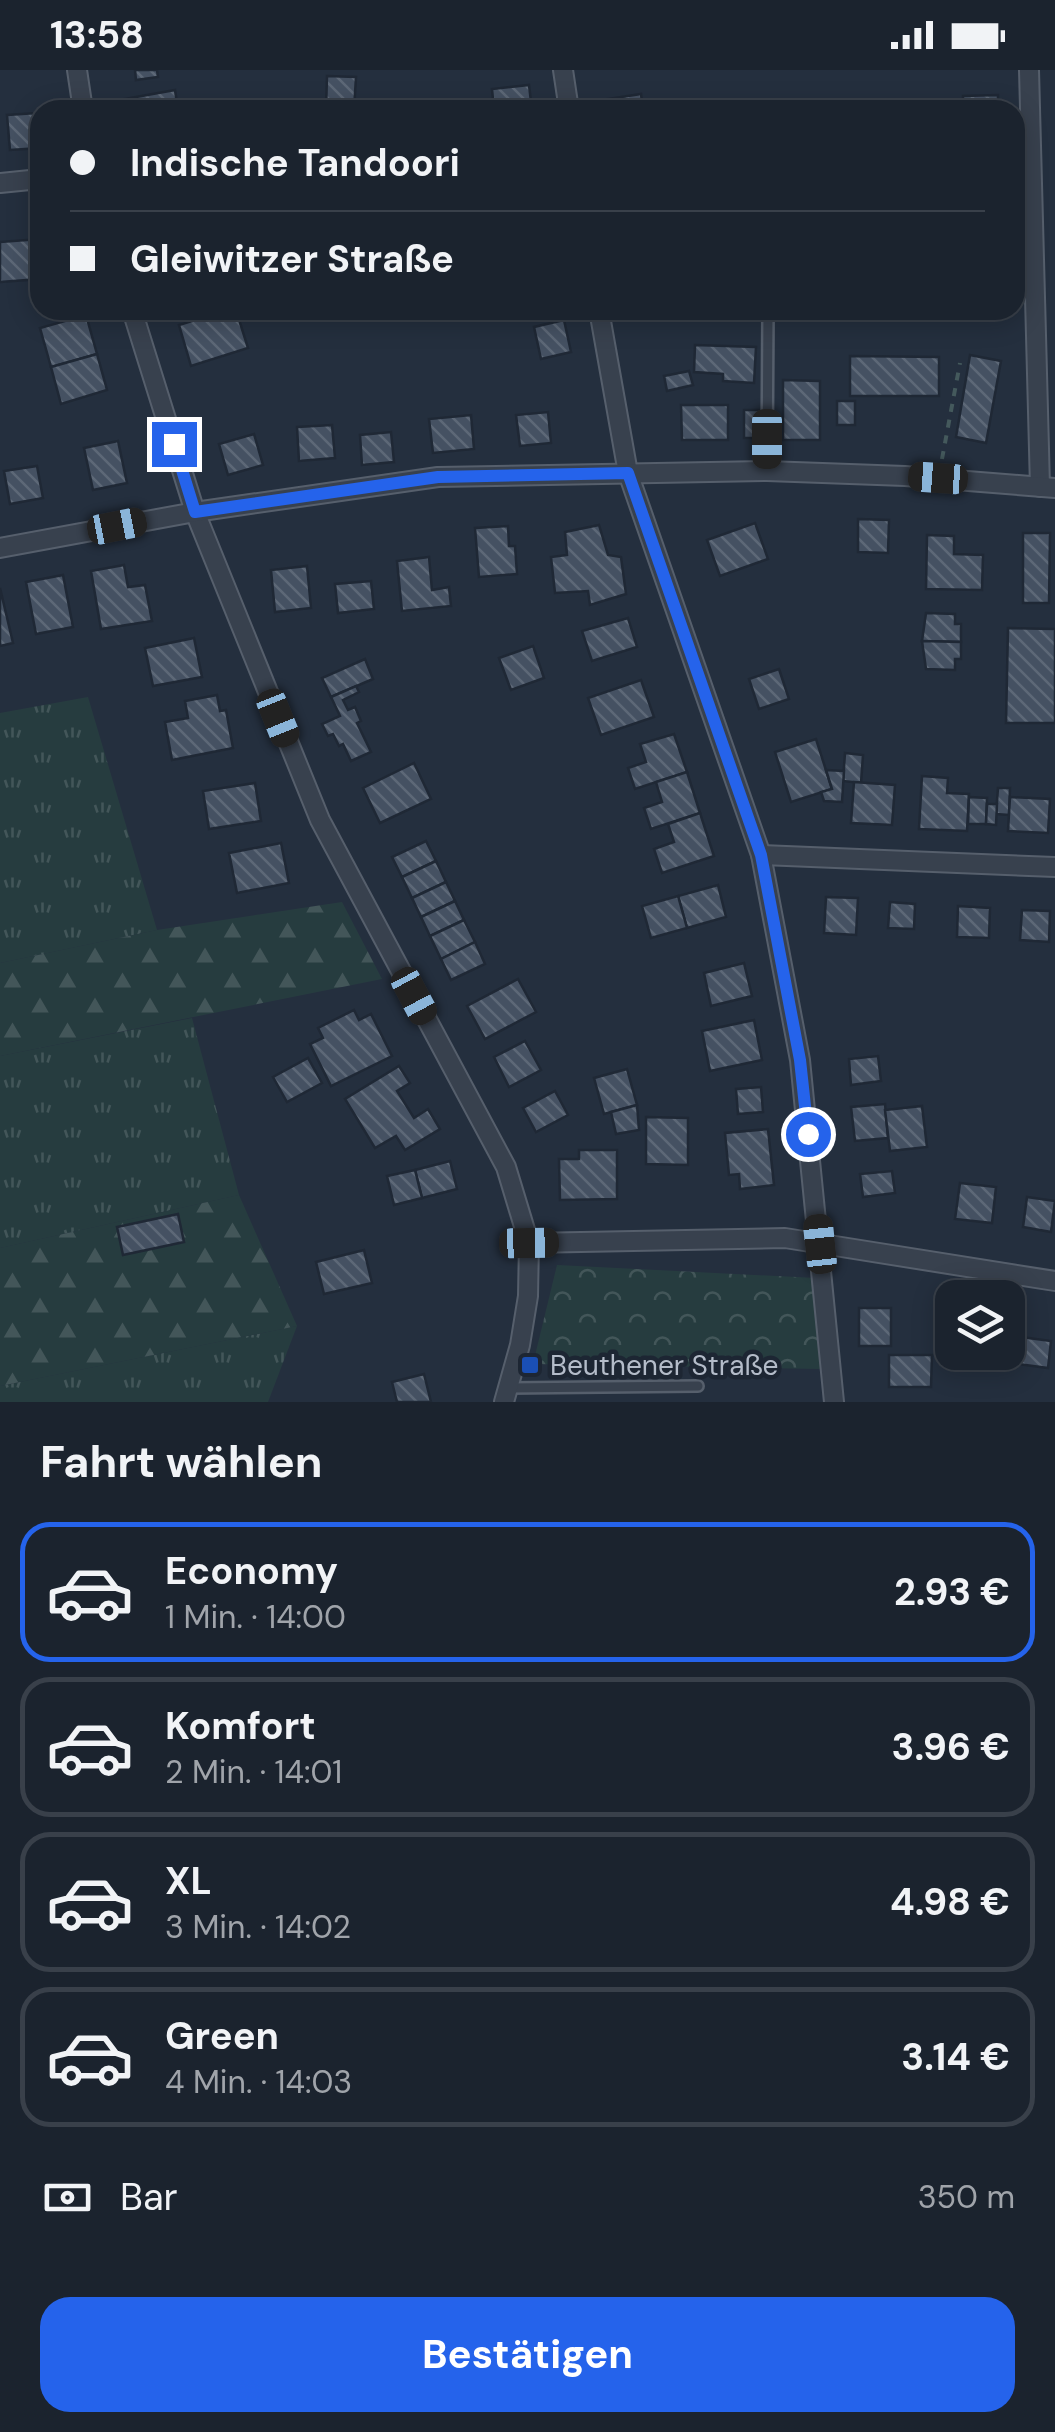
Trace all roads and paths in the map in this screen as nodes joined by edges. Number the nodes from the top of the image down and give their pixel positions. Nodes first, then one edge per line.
1 (77, 70) edge
2 (563, 70) edge
3 (1030, 70) edge
4 (82, 100) edge
5 (568, 100) edge
6 (30, 180) edge
7 (0, 183) edge
8 (135, 320) edge
9 (602, 320) edge
10 (768, 320) edge
11 (960, 363) dead end
12 (767, 472) junction
13 (628, 473) junction
14 (938, 478) junction
15 (1048, 488) edge
16 (195, 512) junction
17 (0, 548) edge
18 (761, 855) junction
19 (1055, 868) edge
20 (529, 1243) junction
21 (820, 1244) junction
22 (1055, 1281) edge
23 (698, 1386) dead end
24 (506, 1395) edge
25 (834, 1402) edge

1 - 4 street
2 - 5 street
3 - 15 street
6 - 7 street
8 - 16 street
9 - 13 street
10 - 12 lane
11 - 14 path
12 - 13 street
12 - 14 street
13 - 16 street
13 - 18 street
14 - 15 street
16 - 17 street
16 - 20 street
18 - 19 street
18 - 21 street
20 - 21 street
20 - 24 street
21 - 22 street
21 - 25 street
23 - 24 lane

